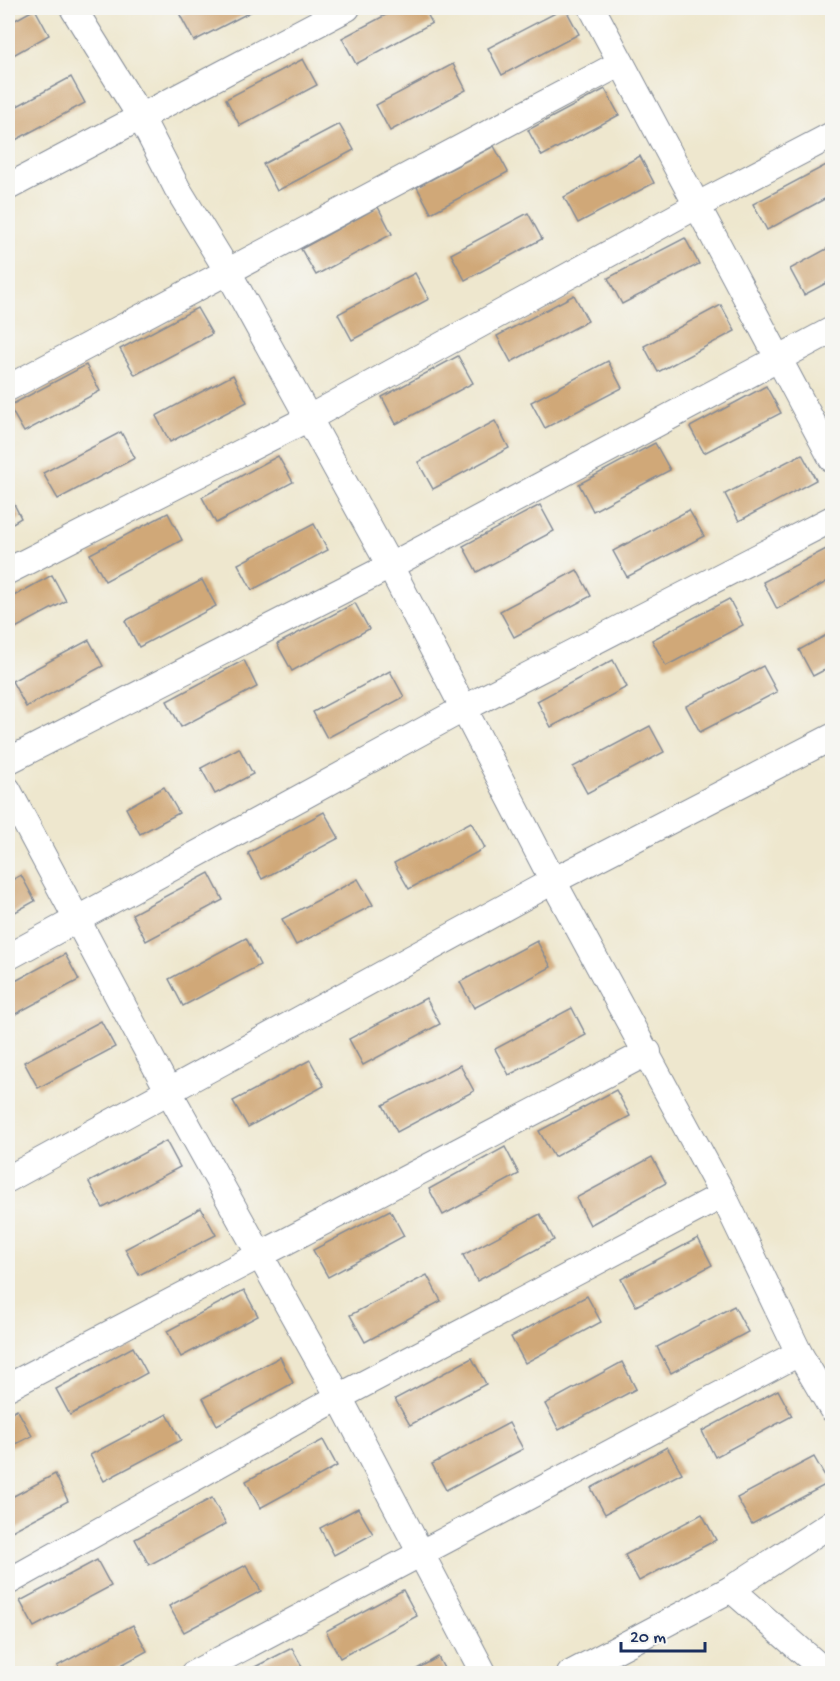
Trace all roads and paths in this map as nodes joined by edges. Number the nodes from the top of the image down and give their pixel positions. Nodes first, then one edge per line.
1 (73, 8) edge
2 (347, 8) edge
3 (592, 8) edge
4 (621, 63) junction
5 (140, 116) junction
6 (832, 135) edge
7 (8, 187) edge
8 (698, 205) junction
9 (226, 270) junction
10 (832, 330) edge
11 (779, 358) junction
12 (8, 388) edge
13 (309, 418) junction
14 (832, 459) edge
15 (832, 519) edge
16 (390, 566) junction
17 (8, 571) edge
18 (463, 709) junction
19 (832, 737) edge
20 (8, 761) edge
21 (8, 790) edge
22 (553, 881) junction
23 (78, 919) junction
24 (8, 957) edge
25 (648, 1052) junction
26 (168, 1090) junction
27 (8, 1179) edge
28 (723, 1195) junction
29 (259, 1256) junction
30 (799, 1353) junction
31 (8, 1387) edge
32 (339, 1397) junction
33 (832, 1409) edge
34 (832, 1524) edge
35 (422, 1554) junction
36 (8, 1582) edge
37 (731, 1588) junction
38 (193, 1674) edge
39 (484, 1674) edge
40 (570, 1674) edge
41 (828, 1674) edge

1 - 5 street
2 - 5 street
3 - 4 street
4 - 8 street
4 - 9 street
5 - 7 street
5 - 9 street
6 - 8 street
8 - 11 street
8 - 13 street
9 - 12 street
9 - 13 street
10 - 11 street
11 - 14 street
11 - 16 street
13 - 16 street
13 - 17 street
15 - 18 street
16 - 18 street
16 - 20 street
18 - 22 street
18 - 23 street
19 - 22 street
21 - 23 street
22 - 25 street
22 - 26 street
23 - 24 street
23 - 26 street
25 - 28 street
25 - 29 street
26 - 27 street
26 - 29 street
28 - 30 street
28 - 32 street
29 - 31 street
29 - 32 street
30 - 33 street
30 - 35 street
32 - 35 street
32 - 36 street
34 - 37 street
35 - 38 street
35 - 39 street
37 - 40 street
37 - 41 street

